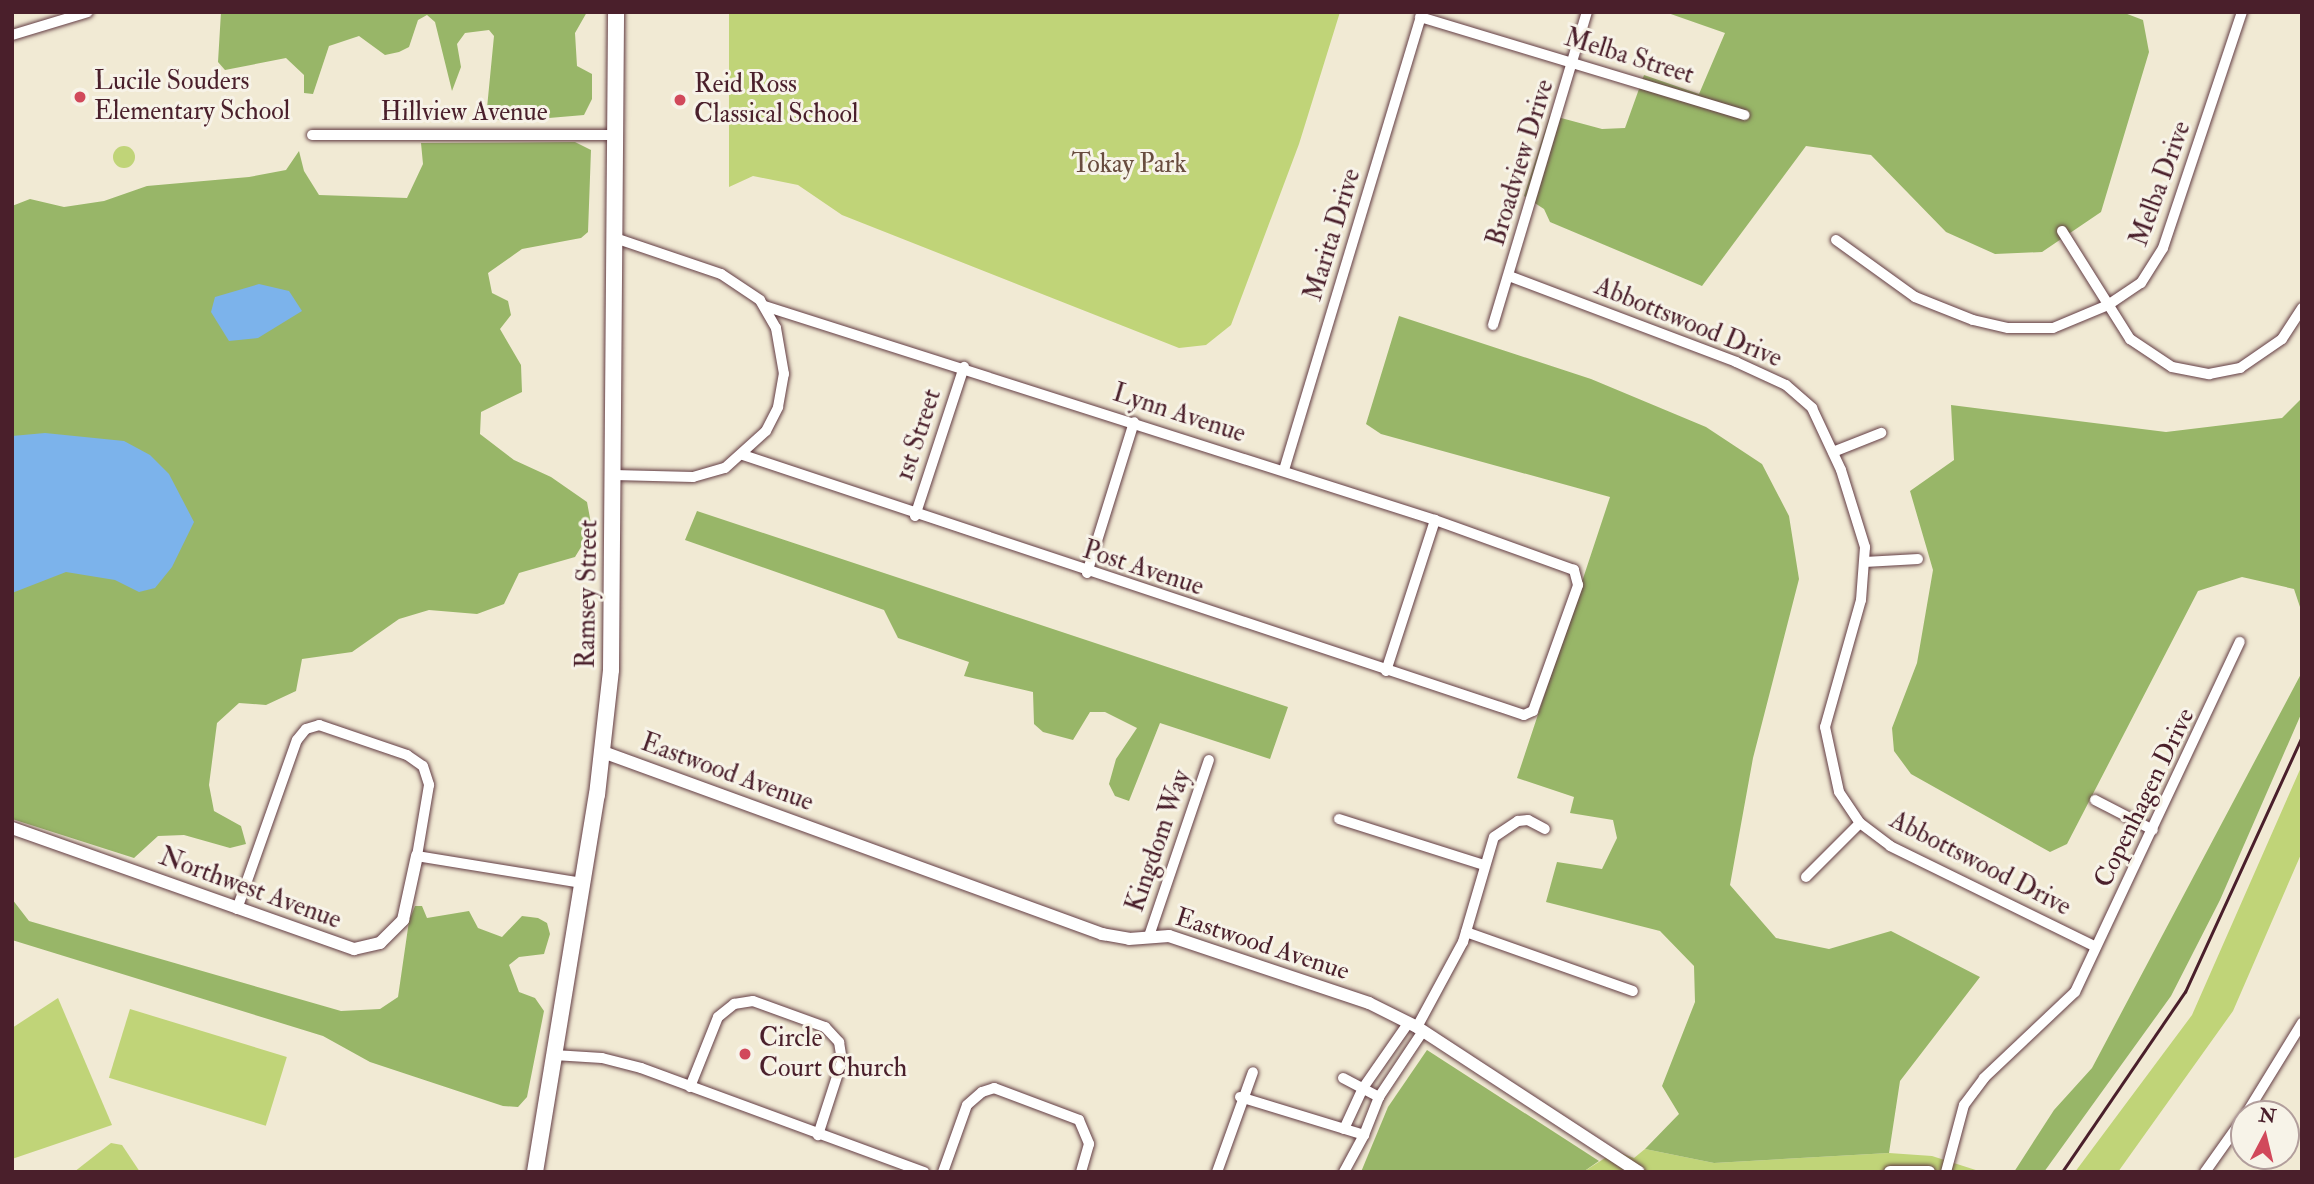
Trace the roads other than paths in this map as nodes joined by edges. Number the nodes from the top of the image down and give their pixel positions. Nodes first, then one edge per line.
1 (616, 12) edge
2 (1587, 12) edge
3 (2242, 12) edge
4 (86, 13) edge
5 (1421, 15) edge
6 (12, 35) edge
7 (1573, 61) junction
8 (1745, 115) dead end
9 (312, 135) dead end
10 (615, 135) junction
11 (2062, 231) dead end
12 (615, 238) junction
13 (1836, 240) dead end
14 (1509, 276) junction
15 (2108, 305) junction
16 (765, 306) junction
17 (2302, 308) edge
18 (1493, 325) dead end
19 (964, 367) junction
20 (1134, 422) junction
21 (1881, 433) dead end
22 (1833, 452) junction
23 (743, 455) junction
24 (1284, 470) junction
25 (614, 475) junction
26 (915, 516) junction
27 (1435, 520) junction
28 (1918, 559) dead end
29 (1865, 562) junction
30 (1087, 573) junction
31 (2240, 642) dead end
32 (1386, 671) junction
33 (1531, 713) joint
34 (603, 752) junction
35 (1209, 760) dead end
36 (2095, 800) dead end
37 (1339, 819) dead end
38 (1860, 823) junction
39 (12, 828) edge
40 (1545, 829) dead end
41 (2153, 830) junction
42 (417, 856) junction
43 (1484, 865) junction
44 (1806, 877) dead end
45 (582, 883) junction
46 (237, 909) junction
47 (1466, 932) junction
48 (1149, 936) junction
49 (2096, 947) junction
50 (1633, 991) dead end
51 (2302, 1023) edge
52 (1416, 1027) junction
53 (554, 1055) junction
54 (1253, 1072) dead end
55 (1343, 1078) dead end
56 (690, 1087) junction
57 (1363, 1088) junction
58 (1240, 1097) junction
59 (1380, 1097) junction
60 (2254, 1100) edge
61 (1344, 1129) junction
62 (818, 1135) junction
63 (1364, 1135) junction
64 (2230, 1136) edge
65 (535, 1172) edge
66 (924, 1172) edge
67 (943, 1172) edge
68 (1081, 1172) edge
69 (1217, 1172) edge
70 (1344, 1172) edge
71 (1639, 1172) edge
72 (1890, 1172) edge
73 (1929, 1172) edge
74 (1946, 1172) edge
75 (2205, 1172) edge

1 - 10 main road, Ramsey Street
2 - 7 street, Broadview Drive
3 - 15 street, Melba Drive
4 - 6 street
5 - 7 street, Melba Street
5 - 24 street, Marita Drive
7 - 8 street, Melba Street
7 - 14 street, Broadview Drive
9 - 10 street, Hillview Avenue
10 - 12 main road, Ramsey Street
11 - 15 street
12 - 16 street
12 - 25 main road, Ramsey Street
13 - 15 street, Melba Drive
14 - 18 street, Broadview Drive
14 - 22 street, Abbottswood Drive
15 - 17 street
16 - 19 street, Lynn Avenue
16 - 23 street
19 - 20 street, Lynn Avenue
19 - 26 street, 1st Street
20 - 24 street, Lynn Avenue
20 - 30 street
21 - 22 street
22 - 29 street, Abbottswood Drive
23 - 25 street
23 - 26 street, Post Avenue
24 - 27 street, Lynn Avenue
25 - 34 main road, Ramsey Street
26 - 30 street, Post Avenue
27 - 32 street
27 - 33 street, Lynn Avenue
28 - 29 street
29 - 38 street, Abbottswood Drive
30 - 32 street, Post Avenue
31 - 41 street, Copenhagen Drive
32 - 33 street, Post Avenue
34 - 45 main road, Ramsey Street
34 - 48 street, Eastwood Avenue
35 - 48 street, Kingdom Way
36 - 41 street
37 - 43 street
38 - 44 street
38 - 49 street, Abbottswood Drive
39 - 46 street, Northwest Avenue
40 - 43 street
41 - 49 street, Copenhagen Drive
42 - 45 street
42 - 46 street, Northwest Avenue
42 - 46 street
43 - 47 street
45 - 53 main road, Ramsey Street
47 - 50 street
47 - 52 street
48 - 52 street, Eastwood Avenue
49 - 74 street, Copenhagen Drive
51 - 60 street
52 - 57 street
52 - 59 street
52 - 71 street, Eastwood Avenue
53 - 56 street
53 - 65 main road, Ramsey Street
54 - 58 street
55 - 57 street
56 - 62 street
56 - 62 street
57 - 59 street
57 - 61 street
58 - 61 street
58 - 69 street
59 - 63 street
61 - 63 street
62 - 66 street
63 - 70 street
64 - 75 street
67 - 68 street
72 - 73 street

